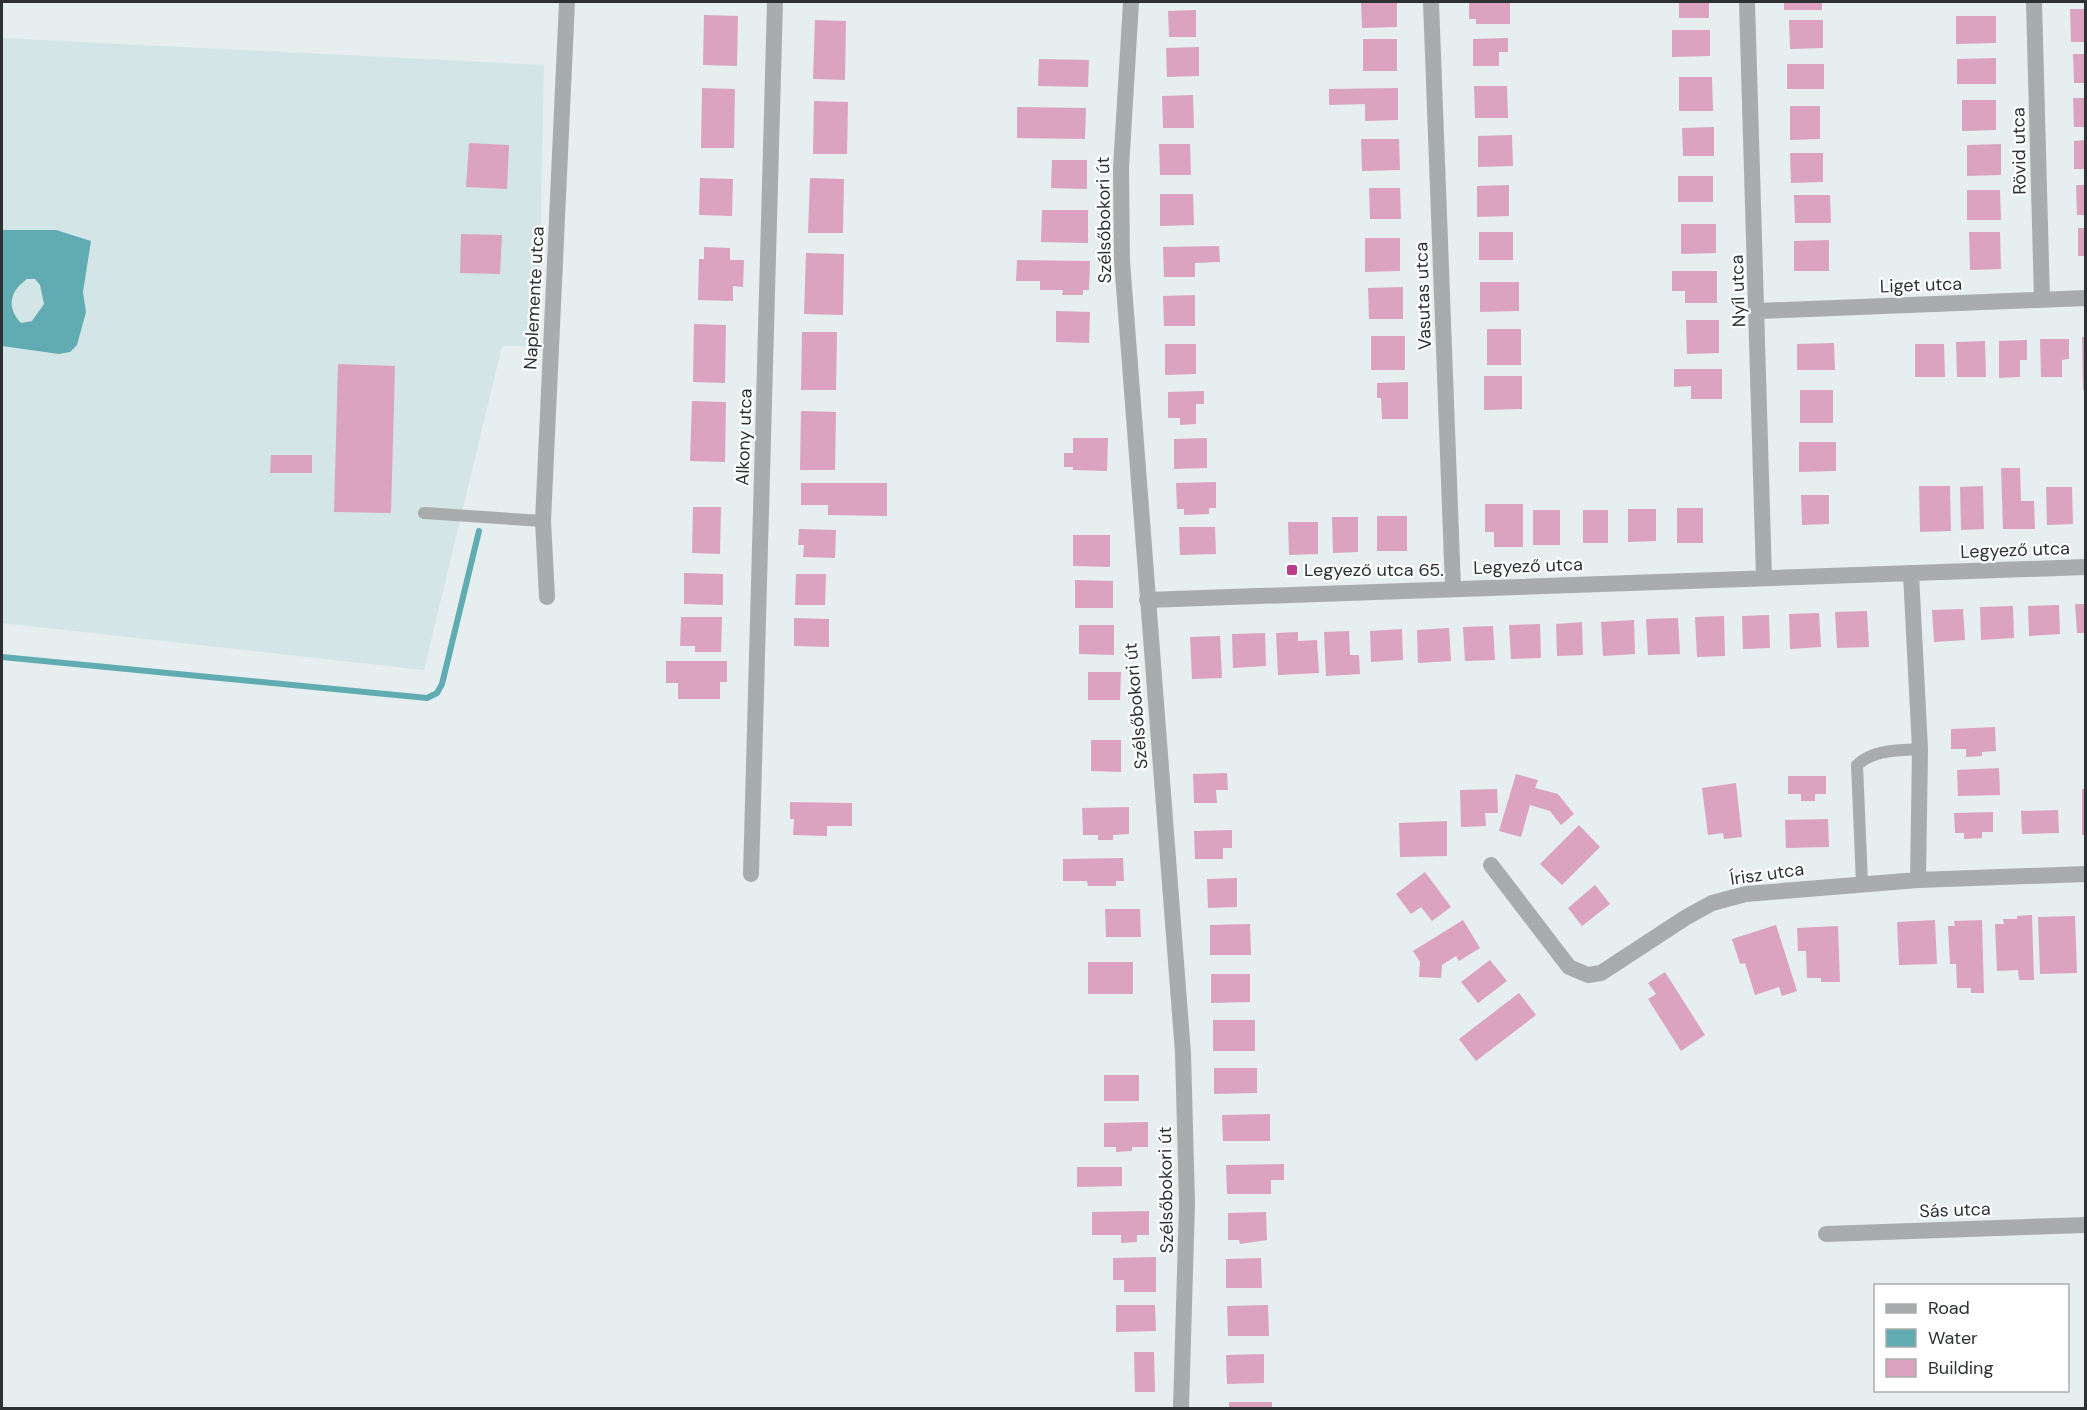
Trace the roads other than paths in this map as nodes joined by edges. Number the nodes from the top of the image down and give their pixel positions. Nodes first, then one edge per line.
1 (567, 2) edge
2 (775, 2) edge
3 (1131, 2) edge
4 (1431, 2) edge
5 (1747, 2) edge
6 (2034, 2) edge
7 (2085, 298) edge
8 (2042, 300) junction
9 (1758, 311) junction
10 (424, 513) dead end
11 (543, 521) junction
12 (2085, 567) edge
13 (1911, 574) junction
14 (1764, 578) junction
15 (1453, 588) junction
16 (547, 597) dead end
17 (1147, 600) junction
18 (1920, 749) junction
19 (1491, 865) dead end
20 (751, 874) dead end
21 (2085, 874) edge
22 (1918, 880) junction
23 (1862, 883) junction
24 (2085, 1225) edge
25 (1826, 1234) dead end
26 (1181, 1408) edge

1 - 11 street, Naplemente utca
2 - 20 street, Alkony utca
3 - 17 street, Szélsőbokori út
4 - 15 street, Vasutas utca
5 - 9 street, Nyíl utca
6 - 8 street, Rövid utca
7 - 8 street, Liget utca
8 - 9 street, Liget utca
9 - 14 street, Nyíl utca
10 - 11 lane
11 - 16 street, Naplemente utca
12 - 13 street, Legyező utca
13 - 14 street, Legyező utca
13 - 18 street
14 - 15 street, Legyező utca
15 - 17 street, Legyező utca
17 - 26 street, Szélsőbokori út
18 - 22 street
18 - 23 lane
19 - 23 street, Írisz utca
21 - 22 street, Írisz utca
22 - 23 street, Írisz utca
24 - 25 street, Sás utca

